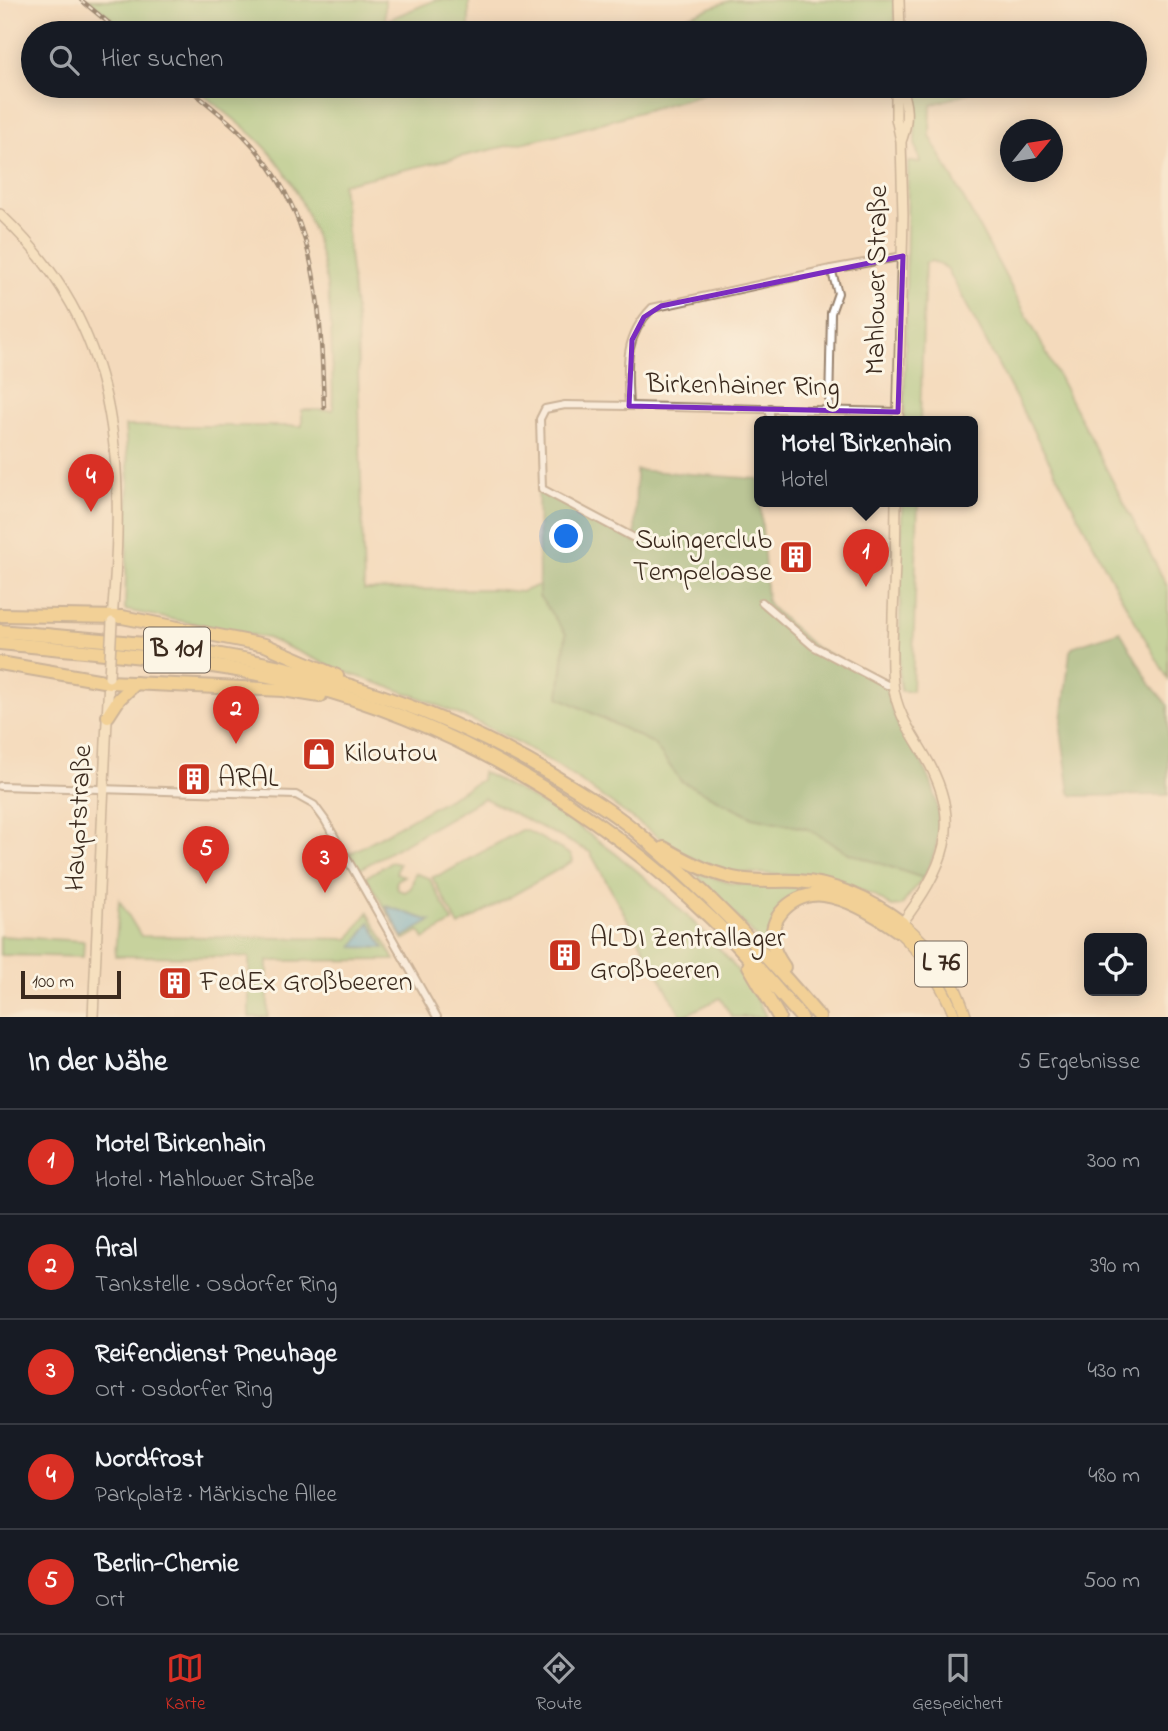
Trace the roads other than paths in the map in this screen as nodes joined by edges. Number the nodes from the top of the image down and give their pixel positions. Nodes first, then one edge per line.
1 (899, 0) edge
2 (900, 21) edge
3 (896, 98) edge
4 (0, 214) edge
5 (903, 256) junction
6 (831, 269) junction
7 (629, 406) junction
8 (770, 408) junction
9 (829, 409) junction
10 (770, 416) edge
11 (898, 416) edge
12 (897, 507) edge
13 (638, 540) dead end
14 (762, 602) dead end
15 (0, 615) edge
16 (112, 619) junction
17 (0, 631) edge
18 (0, 643) edge
19 (0, 663) edge
20 (109, 679) junction
21 (136, 683) junction
22 (351, 685) junction
23 (893, 685) junction
24 (379, 708) junction
25 (108, 716) junction
26 (0, 786) edge
27 (105, 790) junction
28 (645, 838) junction
29 (900, 927) junction
30 (727, 934) junction
31 (801, 995) junction
32 (93, 1017) edge
33 (437, 1017) edge
34 (779, 1017) edge
35 (801, 1017) edge
36 (819, 1017) edge
37 (955, 1017) edge
38 (966, 1017) edge

1 - 2 street
3 - 5 street, Mahlower Straße
4 - 16 street, Hauptstraße
5 - 6 street, Birkenhainer Ring
5 - 11 street, Mahlower Straße
6 - 7 street, Birkenhainer Ring
6 - 9 street
7 - 8 street, Birkenhainer Ring
7 - 13 street, Birkenhainer Ring
8 - 9 street, Birkenhainer Ring
8 - 10 street
9 - 11 street, Birkenhainer Ring
12 - 23 street
14 - 23 street
15 - 16 highway
16 - 20 street, Hauptstraße, bridge
16 - 22 highway
17 - 22 highway, B 101
18 - 24 highway, B 101
19 - 20 highway
20 - 21 highway
20 - 25 street, Hauptstraße
21 - 24 highway
21 - 25 highway
22 - 28 highway, B 101
23 - 29 street
24 - 30 highway, B 101
25 - 27 street, Hauptstraße
26 - 27 street
27 - 32 street, Hauptstraße
27 - 33 street
28 - 29 highway
28 - 31 highway, B 101
29 - 31 highway
29 - 37 main road, L 76
29 - 38 main road, L 76
30 - 34 highway
30 - 35 highway, B 101
31 - 36 highway, B 101

